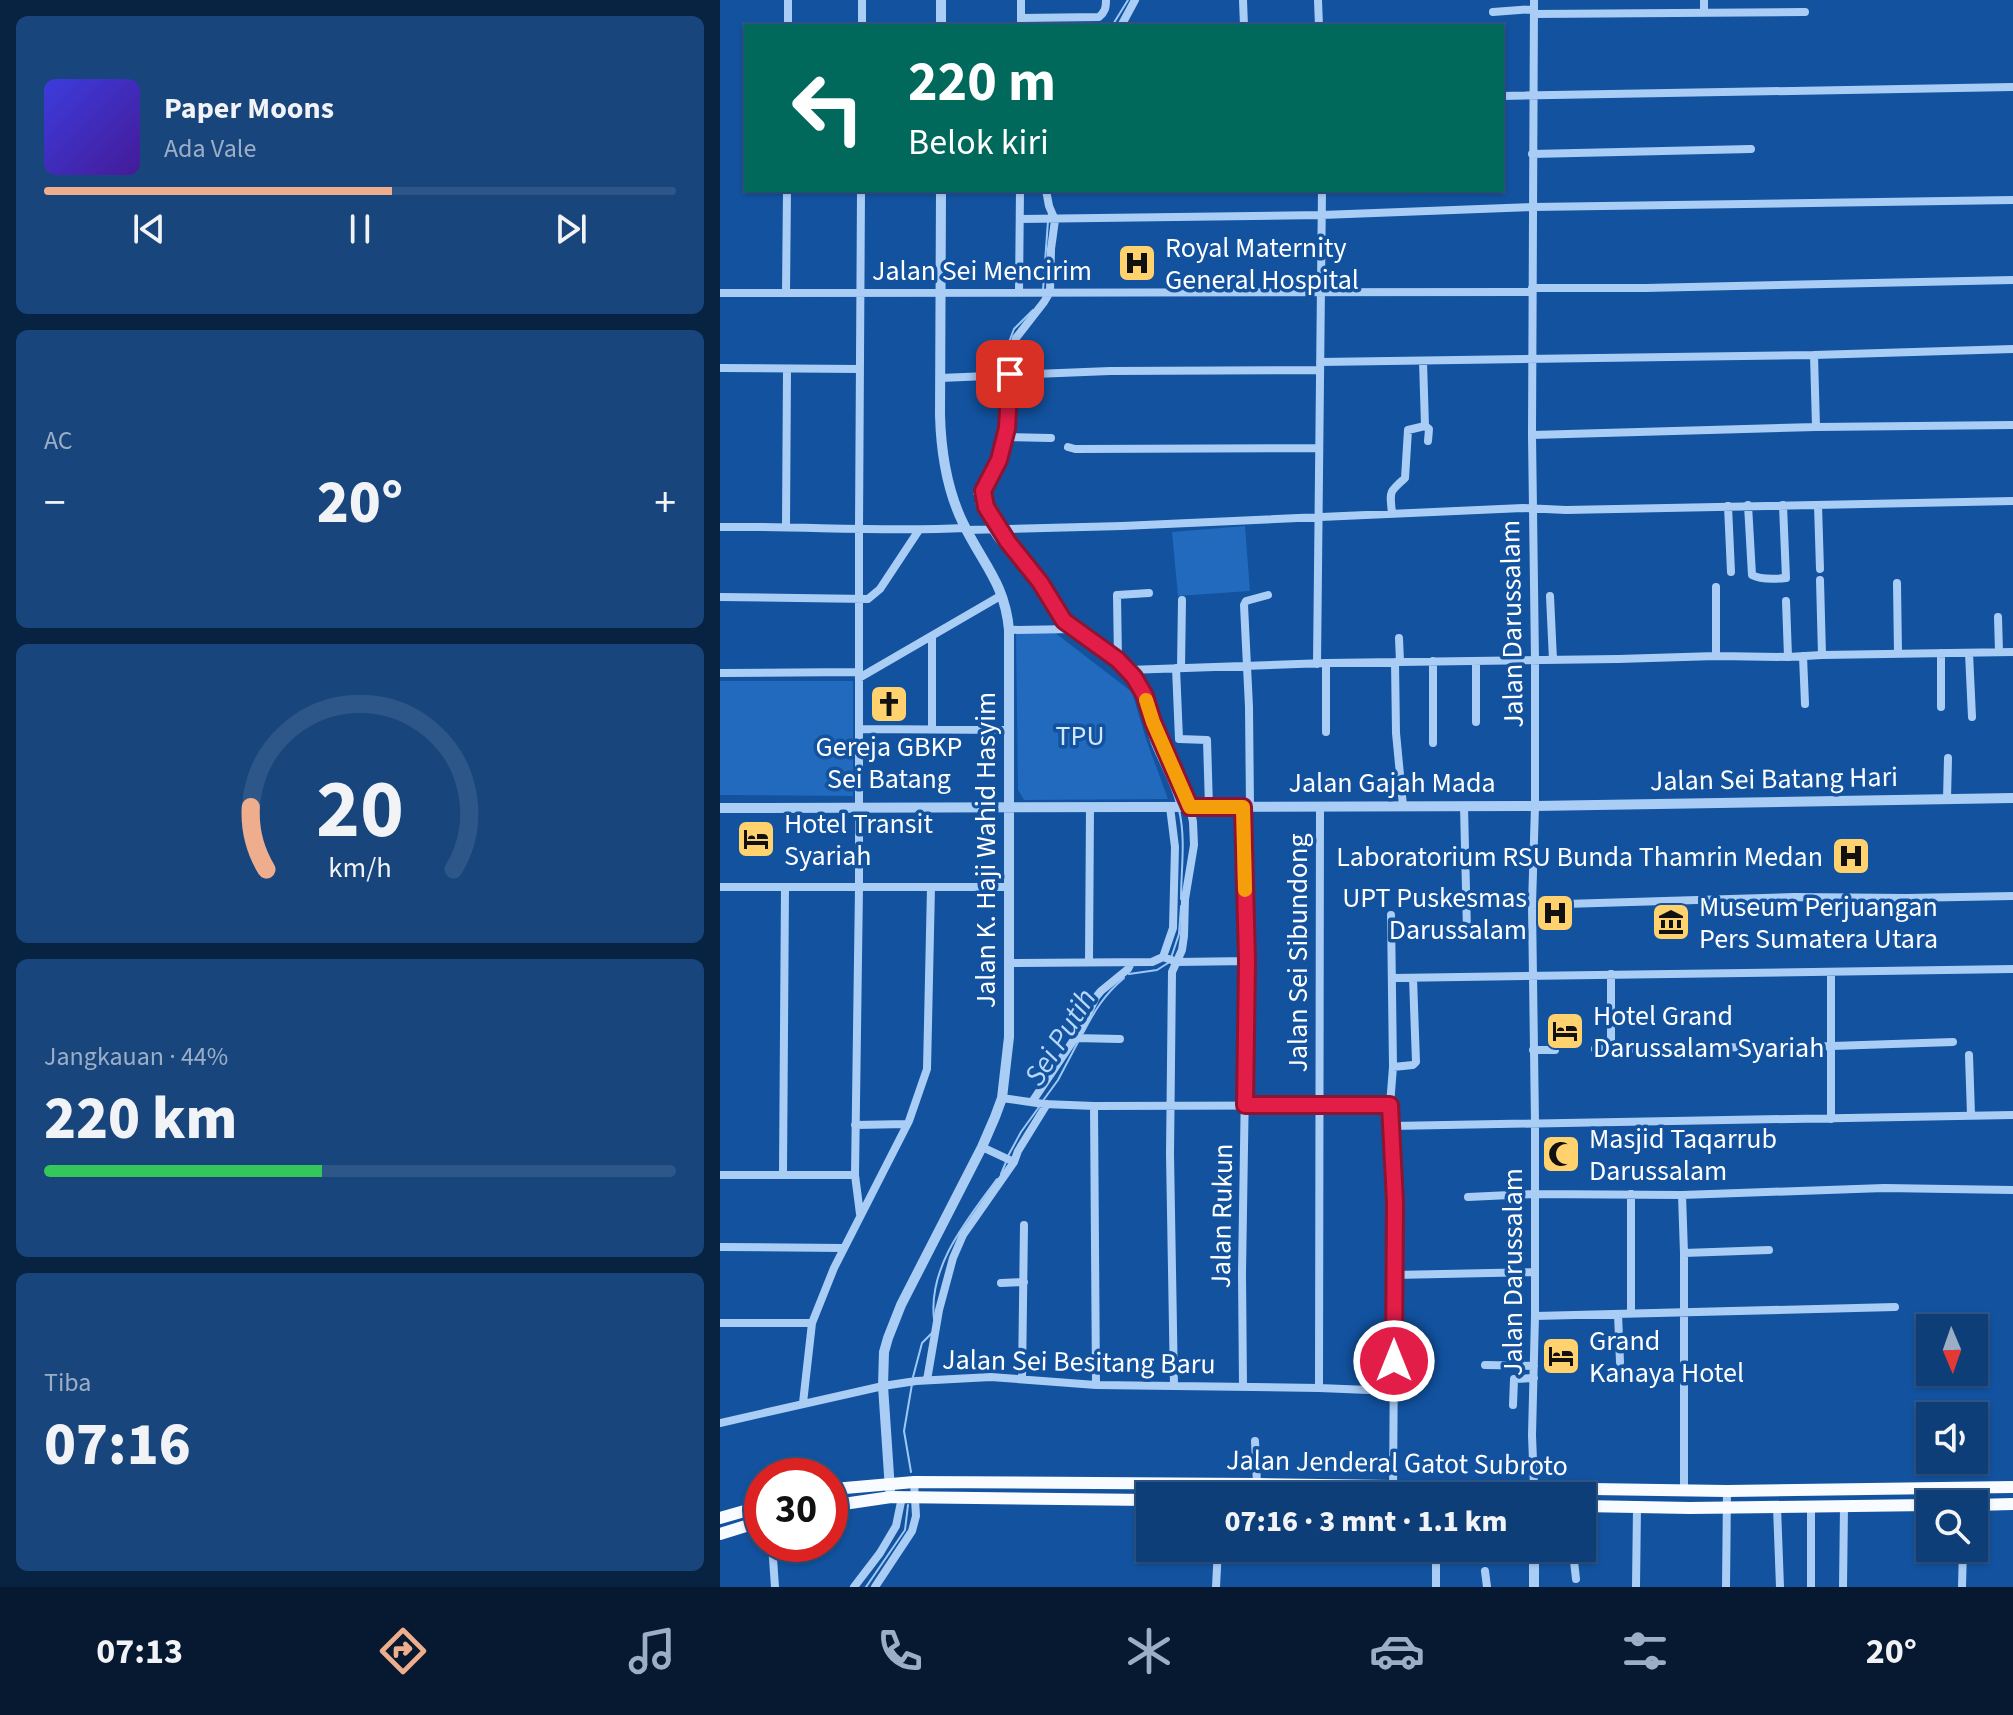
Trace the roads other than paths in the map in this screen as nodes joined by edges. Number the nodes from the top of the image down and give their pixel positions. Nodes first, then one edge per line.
1 (788, 0) edge
2 (862, 0) edge
3 (941, 0) edge
4 (1021, 0) edge
5 (1106, 0) edge
6 (1135, 0) edge
7 (1243, 0) edge
8 (1318, 0) edge
9 (1704, 0) edge
10 (1534, 8) edge
11 (1493, 12) dead end
12 (1805, 12) dead end
13 (1704, 13) junction
14 (1021, 22) edge
15 (788, 24) edge
16 (862, 24) edge
17 (941, 24) edge
18 (1122, 24) edge
19 (1244, 24) edge
20 (1319, 24) edge
21 (2013, 87) edge
22 (1504, 96) edge
23 (1533, 96) junction
24 (1751, 149) dead end
25 (1532, 154) junction
26 (787, 192) edge
27 (861, 192) edge
28 (941, 192) edge
29 (1020, 192) edge
30 (1046, 192) edge
31 (1322, 192) edge
32 (2013, 200) edge
33 (1532, 207) junction
34 (1322, 215) junction
35 (1020, 219) junction
36 (1050, 219) junction
37 (2013, 280) edge
38 (1532, 290) junction
39 (786, 292) junction
40 (941, 292) junction
41 (1019, 292) junction
42 (1045, 292) junction
43 (1320, 292) junction
44 (720, 293) edge
45 (861, 293) junction
46 (2013, 349) edge
47 (1814, 355) junction
48 (1532, 360) junction
49 (1423, 361) junction
50 (1320, 366) junction
51 (720, 368) edge
52 (787, 369) junction
53 (860, 369) junction
54 (1009, 374) junction
55 (940, 378) junction
56 (2013, 425) edge
57 (1425, 426) junction
58 (1816, 427) junction
59 (1532, 435) junction
60 (1005, 437) junction
61 (1051, 438) dead end
62 (1428, 441) dead end
63 (1068, 447) dead end
64 (1319, 448) junction
65 (2013, 501) edge
66 (1748, 505) junction
67 (1783, 505) junction
68 (1818, 505) junction
69 (1728, 506) junction
70 (1532, 509) junction
71 (1392, 514) junction
72 (1317, 516) junction
73 (786, 526) junction
74 (720, 527) edge
75 (859, 528) junction
76 (992, 528) junction
77 (966, 529) junction
78 (919, 530) junction
79 (1820, 569) dead end
80 (1731, 572) dead end
81 (1820, 580) dead end
82 (1897, 583) dead end
83 (1716, 587) dead end
84 (1149, 593) dead end
85 (1002, 595) junction
86 (1268, 595) dead end
87 (1550, 596) dead end
88 (720, 597) edge
89 (859, 600) junction
90 (1182, 600) dead end
91 (1786, 601) dead end
92 (1998, 617) dead end
93 (1072, 629) junction
94 (1009, 630) junction
95 (932, 636) junction
96 (1399, 638) dead end
97 (1999, 652) junction
98 (2013, 652) edge
99 (1941, 653) junction
100 (1969, 653) junction
101 (1898, 654) junction
102 (1822, 655) junction
103 (1716, 656) junction
104 (1803, 656) junction
105 (1788, 657) junction
106 (1118, 660) junction
107 (1535, 660) junction
108 (1553, 660) junction
109 (1433, 661) junction
110 (1476, 661) junction
111 (1398, 662) junction
112 (1322, 664) junction
113 (1247, 667) junction
114 (1179, 668) junction
115 (1128, 670) junction
116 (720, 673) edge
117 (858, 675) junction
118 (1805, 704) dead end
119 (1941, 707) dead end
120 (1972, 717) dead end
121 (1476, 722) dead end
122 (859, 729) junction
123 (932, 729) junction
124 (1009, 730) junction
125 (1326, 732) dead end
126 (1433, 743) dead end
127 (1948, 758) dead end
128 (2013, 798) edge
129 (1947, 799) junction
130 (1403, 806) junction
131 (1464, 806) junction
132 (1535, 806) junction
133 (859, 807) junction
134 (1008, 807) junction
135 (1090, 807) junction
136 (1172, 807) junction
137 (1189, 807) junction
138 (1209, 807) junction
139 (1247, 807) junction
140 (1320, 807) junction
141 (720, 808) edge
142 (720, 887) edge
143 (785, 887) junction
144 (859, 887) junction
145 (931, 887) junction
146 (1009, 887) junction
147 (2013, 896) edge
148 (1532, 905) junction
149 (1391, 915) dead end
150 (1467, 932) dead end
151 (1170, 960) junction
152 (1247, 961) junction
153 (1089, 962) junction
154 (1009, 963) junction
155 (1131, 963) junction
156 (2013, 969) edge
157 (1831, 972) junction
158 (1611, 974) junction
159 (1533, 975) junction
160 (1393, 978) junction
161 (1413, 978) junction
162 (1078, 1038) junction
163 (1120, 1039) dead end
164 (1953, 1042) dead end
165 (1832, 1046) junction
166 (1611, 1048) junction
167 (1595, 1049) dead end
168 (1533, 1050) junction
169 (1555, 1050) dead end
170 (1969, 1055) dead end
171 (1393, 1067) junction
172 (1002, 1098) junction
173 (1040, 1103) junction
174 (1170, 1105) junction
175 (1245, 1105) junction
176 (1319, 1105) junction
177 (1390, 1105) junction
178 (1094, 1106) junction
179 (1971, 1115) junction
180 (2013, 1115) edge
181 (1831, 1119) junction
182 (1535, 1123) junction
183 (907, 1124) junction
184 (855, 1125) junction
185 (1391, 1126) junction
186 (982, 1147) junction
187 (1009, 1159) junction
188 (783, 1174) junction
189 (720, 1175) edge
190 (855, 1175) junction
191 (2013, 1190) edge
192 (1534, 1194) junction
193 (1631, 1194) junction
194 (1682, 1195) junction
195 (1468, 1197) dead end
196 (860, 1214) junction
197 (1024, 1225) dead end
198 (720, 1247) edge
199 (843, 1248) junction
200 (1769, 1250) dead end
201 (1684, 1253) junction
202 (1534, 1272) junction
203 (1394, 1275) junction
204 (1024, 1282) junction
205 (1001, 1283) dead end
206 (1895, 1307) dead end
207 (1683, 1312) junction
208 (1631, 1313) junction
209 (1618, 1314) junction
210 (1535, 1316) junction
211 (720, 1323) edge
212 (812, 1323) junction
213 (1620, 1362) dead end
214 (1485, 1365) dead end
215 (1534, 1366) junction
216 (1534, 1378) junction
217 (1022, 1379) junction
218 (927, 1380) junction
219 (1096, 1385) junction
220 (883, 1386) junction
221 (1174, 1386) junction
222 (1243, 1387) junction
223 (1319, 1388) junction
224 (1394, 1391) junction
225 (803, 1403) junction
226 (1513, 1405) dead end
227 (720, 1423) edge
228 (1255, 1441) dead end
229 (914, 1482) junction
230 (1257, 1482) edge
231 (1394, 1482) edge
232 (1534, 1482) edge
233 (2013, 1487) edge
234 (1136, 1488) edge
235 (1684, 1490) junction
236 (1596, 1491) edge
237 (1727, 1491) junction
238 (848, 1492) edge
239 (899, 1494) junction
240 (1136, 1500) edge
241 (848, 1503) edge
242 (2013, 1504) edge
243 (1916, 1505) edge
244 (1988, 1505) edge
245 (1596, 1506) edge
246 (1811, 1506) junction
247 (1844, 1506) junction
248 (1637, 1507) junction
249 (1777, 1507) junction
250 (1728, 1508) junction
251 (744, 1511) edge
252 (720, 1518) edge
253 (744, 1527) edge
254 (720, 1534) edge
255 (773, 1562) edge
256 (1217, 1562) edge
257 (1436, 1562) edge
258 (1534, 1562) edge
259 (1574, 1562) edge
260 (1963, 1562) edge
261 (1485, 1571) dead end
262 (1576, 1579) dead end
263 (775, 1587) edge
264 (854, 1587) edge
265 (875, 1587) edge
266 (1216, 1587) edge
267 (1436, 1587) edge
268 (1487, 1587) edge
269 (1534, 1587) edge
270 (1636, 1587) edge
271 (1726, 1587) edge
272 (1780, 1587) edge
273 (1811, 1587) edge
274 (1843, 1587) edge
275 (1962, 1587) edge

1 - 15 street
2 - 16 street
3 - 17 street
4 - 14 street
5 - 14 street
6 - 18 street
7 - 19 street
8 - 20 street
9 - 13 street
10 - 11 street
10 - 13 street
10 - 23 street, Jalan Darussalam
12 - 13 street
21 - 23 street
22 - 23 street
23 - 25 street, Jalan Darussalam
24 - 25 street
25 - 33 street, Jalan Darussalam
26 - 39 street
27 - 45 street
28 - 40 street, Jalan K. Haji Wahid Hasyim
29 - 35 street
30 - 36 street
31 - 34 street
32 - 33 street
33 - 34 street
33 - 38 street, Jalan Darussalam
34 - 36 street
34 - 43 street
35 - 36 street
35 - 41 street
36 - 42 street
37 - 38 street, Jalan Sei Mencirim
38 - 43 street, Jalan Sei Mencirim
38 - 48 street, Jalan Darussalam
39 - 44 street, Jalan Sei Mencirim
39 - 45 street, Jalan Sei Mencirim
40 - 41 street, Jalan Sei Mencirim
40 - 45 street, Jalan Sei Mencirim
40 - 55 street, Jalan K. Haji Wahid Hasyim
41 - 42 street, Jalan Sei Mencirim
42 - 43 street, Jalan Sei Mencirim
42 - 54 street
43 - 50 street
45 - 53 street
46 - 47 street
47 - 48 street
47 - 58 street
48 - 49 street
48 - 59 street, Jalan Darussalam
49 - 50 street
49 - 57 street
50 - 54 street
50 - 64 street
51 - 52 street
52 - 53 street
52 - 73 street
53 - 75 street
54 - 55 street
54 - 60 street
55 - 77 street, Jalan K. Haji Wahid Hasyim
56 - 58 street
57 - 62 street
57 - 71 street
58 - 59 street
59 - 70 street, Jalan Darussalam
60 - 61 street
60 - 76 street
63 - 64 street
64 - 72 street
65 - 68 street
66 - 67 street
66 - 67 street
66 - 69 street
67 - 68 street
68 - 79 street
69 - 70 street
69 - 80 street
70 - 71 street
70 - 107 street, Jalan Darussalam
71 - 72 street
72 - 76 street
72 - 112 street
73 - 74 street
73 - 75 street
75 - 78 street
75 - 89 street
76 - 77 street
76 - 93 street
77 - 78 street
77 - 85 street, Jalan K. Haji Wahid Hasyim
78 - 89 street
81 - 102 street
82 - 101 street
83 - 103 street
84 - 106 street
85 - 94 street, Jalan K. Haji Wahid Hasyim
85 - 95 street
86 - 113 street, Jalan Rukun
87 - 108 street
88 - 89 street
89 - 117 street
90 - 114 street
91 - 105 street
92 - 97 street
93 - 94 street
93 - 106 street
94 - 124 street, Jalan K. Haji Wahid Hasyim
95 - 117 street
95 - 123 street
96 - 111 street
97 - 98 street
97 - 100 street
99 - 100 street
99 - 101 street
99 - 119 street
100 - 120 street
101 - 102 street
102 - 104 street
103 - 105 street
103 - 108 street
104 - 105 street
104 - 118 street
106 - 115 street
107 - 108 street
107 - 110 street
107 - 132 street, Jalan Darussalam
109 - 110 street
109 - 111 street
109 - 126 street
110 - 121 street
111 - 112 street
111 - 130 street
112 - 113 street
112 - 125 street
113 - 114 street
113 - 139 street, Jalan Rukun
114 - 115 street
114 - 138 street
115 - 137 street
116 - 117 street
117 - 122 street
122 - 123 street
122 - 133 street
123 - 124 street
124 - 134 street, Jalan K. Haji Wahid Hasyim
127 - 129 street
128 - 129 street, Jalan Sei Batang Hari
129 - 132 street, Jalan Sei Batang Hari
130 - 131 street, Jalan Gajah Mada
130 - 140 street, Jalan Gajah Mada
131 - 132 street, Jalan Gajah Mada
131 - 150 street
132 - 148 street, Jalan Darussalam
133 - 134 street, Jalan Gajah Mada
133 - 141 street, Jalan Gajah Mada
133 - 144 street
134 - 135 street, Jalan Gajah Mada
134 - 146 street, Jalan K. Haji Wahid Hasyim
135 - 136 street, Jalan Gajah Mada
135 - 153 street
136 - 137 street, Jalan Gajah Mada
136 - 151 street
137 - 138 street, Jalan Gajah Mada
137 - 151 street
138 - 139 street, Jalan Gajah Mada
139 - 140 street, Jalan Gajah Mada
139 - 152 street, Jalan Rukun
140 - 176 street, Jalan Sei Sibundong
142 - 143 street
143 - 144 street
143 - 188 street
144 - 145 street
144 - 184 street
145 - 146 street
145 - 183 street
146 - 154 street, Jalan K. Haji Wahid Hasyim
147 - 148 street
148 - 159 street, Jalan Darussalam
149 - 160 street
151 - 152 street
151 - 155 street
151 - 174 street
152 - 175 street, Jalan Rukun
153 - 154 street
153 - 155 street
154 - 172 street, Jalan K. Haji Wahid Hasyim
155 - 162 street
156 - 157 street
157 - 158 street
157 - 165 street
158 - 159 street
158 - 166 street
159 - 161 street
159 - 168 street, Jalan Darussalam
160 - 161 street
160 - 171 street
161 - 171 street
162 - 163 street
162 - 173 street
164 - 165 street
165 - 166 street
165 - 181 street
166 - 167 street
168 - 169 street
168 - 182 street, Jalan Darussalam
170 - 179 street
171 - 177 street
172 - 173 street
172 - 186 street, Jalan K. Haji Wahid Hasyim
173 - 178 street
173 - 187 street
174 - 175 street
174 - 178 street
174 - 221 street
175 - 176 street
175 - 222 street, Jalan Rukun
176 - 177 street
176 - 223 street, Jalan Sei Sibundong
177 - 185 street
178 - 219 street
179 - 180 street
179 - 181 street
181 - 182 street
182 - 185 street
182 - 192 street, Jalan Darussalam
183 - 184 street
183 - 196 street
184 - 190 street
185 - 203 street
186 - 187 street
186 - 220 street, Jalan K. Haji Wahid Hasyim
187 - 218 street
188 - 189 street
188 - 190 street
190 - 196 street
191 - 194 street
192 - 193 street
192 - 195 street
192 - 202 street, Jalan Darussalam
193 - 194 street
193 - 208 street
194 - 201 street
196 - 199 street
197 - 204 street
198 - 199 street
199 - 212 street
200 - 201 street
201 - 207 street
202 - 203 street
202 - 210 street, Jalan Darussalam
203 - 224 street
204 - 205 street
204 - 217 street
206 - 207 street
207 - 208 street
207 - 235 street
208 - 209 street
209 - 210 street
209 - 213 street
210 - 215 street, Jalan Darussalam
211 - 212 street
212 - 225 street
214 - 215 street
215 - 216 street, Jalan Darussalam
216 - 226 street
216 - 232 street, Jalan Darussalam
217 - 218 street, Jalan Sei Besitang Baru
217 - 219 street, Jalan Sei Besitang Baru
218 - 220 street, Jalan Sei Besitang Baru
219 - 221 street, Jalan Sei Besitang Baru
220 - 225 street, Jalan Sei Besitang Baru
220 - 239 street, Jalan K. Haji Wahid Hasyim
221 - 222 street, Jalan Sei Besitang Baru
222 - 223 street, Jalan Sei Besitang Baru
223 - 224 street, Jalan Sei Besitang Baru
224 - 231 street
225 - 227 street, Jalan Sei Besitang Baru
228 - 230 street
229 - 234 main road, Jalan Jenderal Gatot Subroto
229 - 239 main road, Jalan Jenderal Gatot Subroto
229 - 239 street
233 - 237 main road, Jalan Jenderal Gatot Subroto
235 - 236 main road, Jalan Jenderal Gatot Subroto
235 - 237 main road, Jalan Jenderal Gatot Subroto
237 - 250 street
238 - 239 main road, Jalan Jenderal Gatot Subroto
239 - 240 main road, Jalan Jenderal Gatot Subroto
239 - 241 main road, Jalan Jenderal Gatot Subroto
239 - 264 street
239 - 265 street
242 - 244 main road
243 - 247 main road, Jalan Jenderal Gatot Subroto
245 - 248 main road, Jalan Jenderal Gatot Subroto
246 - 247 main road, Jalan Jenderal Gatot Subroto
246 - 249 main road, Jalan Jenderal Gatot Subroto
246 - 273 street
247 - 274 street
248 - 250 main road, Jalan Jenderal Gatot Subroto
248 - 270 street
249 - 250 main road, Jalan Jenderal Gatot Subroto
249 - 272 street
250 - 271 street
251 - 252 main road
253 - 254 main road
255 - 263 street
256 - 266 street
257 - 267 street
258 - 269 street
259 - 262 street
260 - 275 street
261 - 268 street

